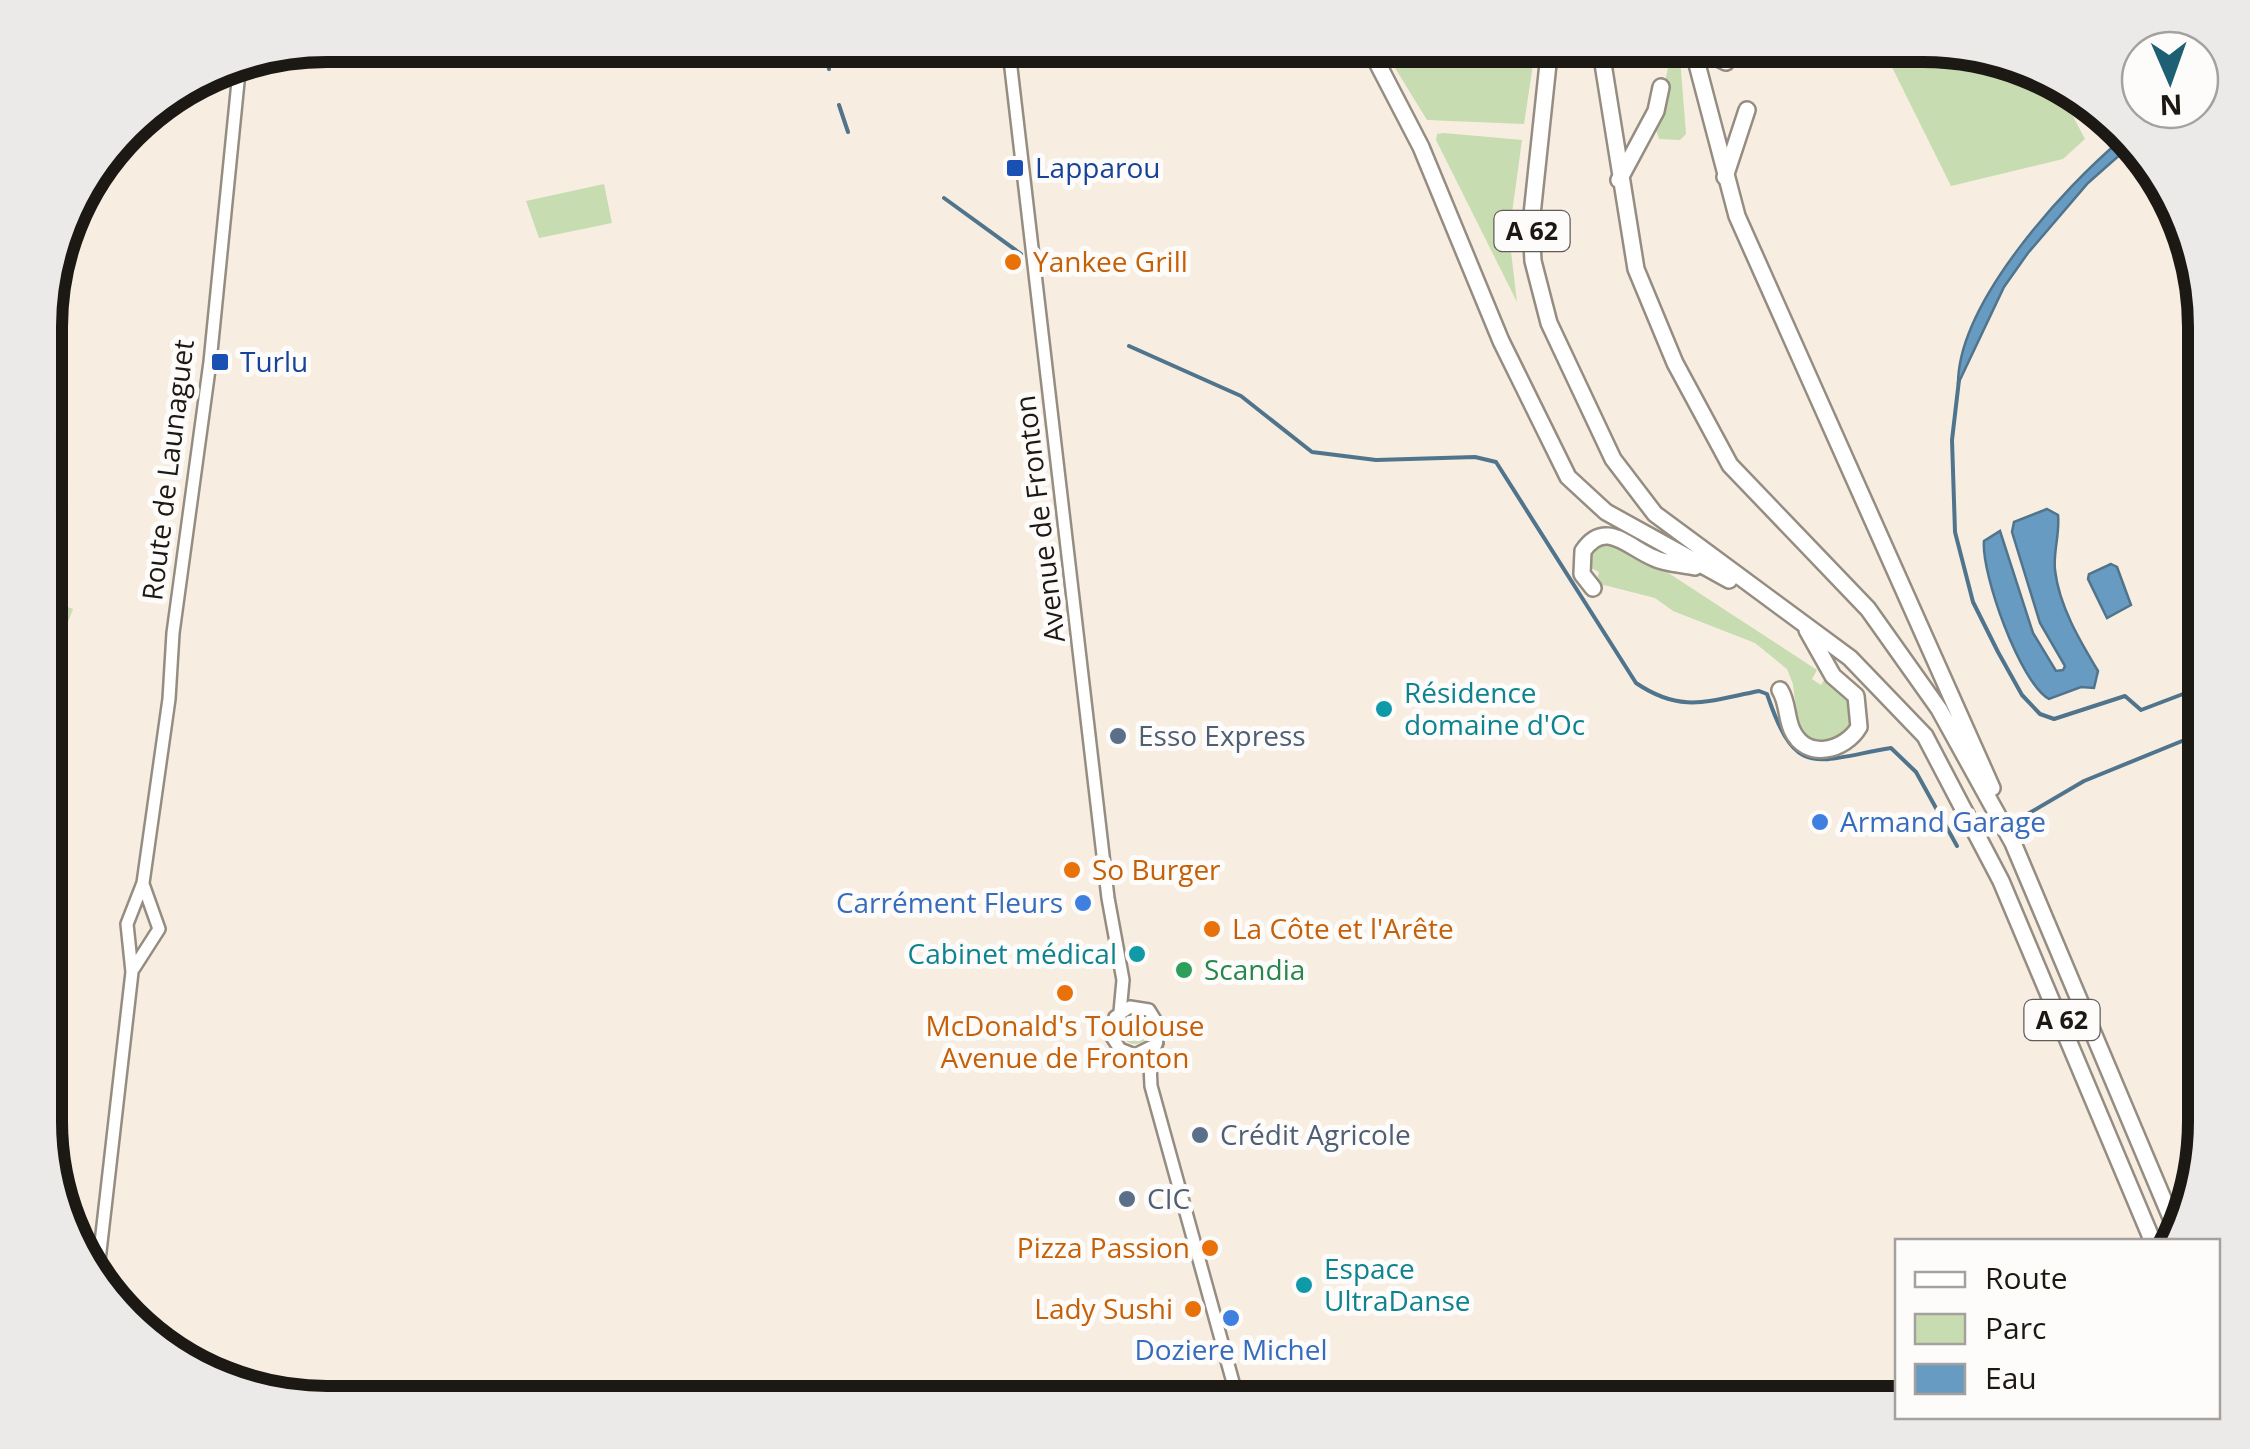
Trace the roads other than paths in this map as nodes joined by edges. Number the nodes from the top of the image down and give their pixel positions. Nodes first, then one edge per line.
1 (1017, 62) edge
2 (1379, 62) edge
3 (1548, 62) edge
4 (1602, 62) edge
5 (1696, 62) edge
6 (238, 78) edge
7 (1660, 87) dead end
8 (1747, 110) dead end
9 (1725, 177) junction
10 (1619, 180) junction
11 (1709, 570) junction
12 (1593, 588) dead end
13 (1772, 604) junction
14 (1805, 627) junction
15 (1780, 690) dead end
16 (2013, 843) junction
17 (143, 883) junction
18 (152, 913) junction
19 (131, 917) junction
20 (130, 936) junction
21 (149, 942) junction
22 (132, 972) junction
23 (1123, 980) junction
24 (1142, 1007) junction
25 (1120, 1012) junction
26 (1156, 1044) junction
27 (1128, 1054) junction
28 (1151, 1086) junction
29 (2170, 1215) edge
30 (2152, 1239) edge
31 (99, 1256) edge
32 (1234, 1386) edge

1 - 23 main road, Avenue de Fronton
2 - 11 highway
3 - 13 highway, A 62
4 - 10 highway, A 62
5 - 9 highway
6 - 17 main road, Route de Launaguet
7 - 10 highway
8 - 9 highway
9 - 16 highway
10 - 16 highway, A 62
11 - 12 highway
11 - 13 highway
13 - 14 highway, A 62
14 - 15 highway
14 - 30 highway, A 62
16 - 29 highway, A 62
17 - 18 main road, Route de Launaguet
17 - 19 main road, Route de Launaguet
18 - 19 main road
18 - 21 main road, Route de Launaguet
19 - 20 main road, Route de Launaguet
20 - 21 main road
20 - 22 main road, Route de Launaguet
21 - 22 main road, Route de Launaguet
22 - 31 main road, Route de Launaguet
23 - 24 main road, Avenue de Fronton
23 - 25 main road, Avenue de Fronton
24 - 25 main road
24 - 26 main road
25 - 27 main road
26 - 27 main road
26 - 28 main road
27 - 28 main road
28 - 32 main road

